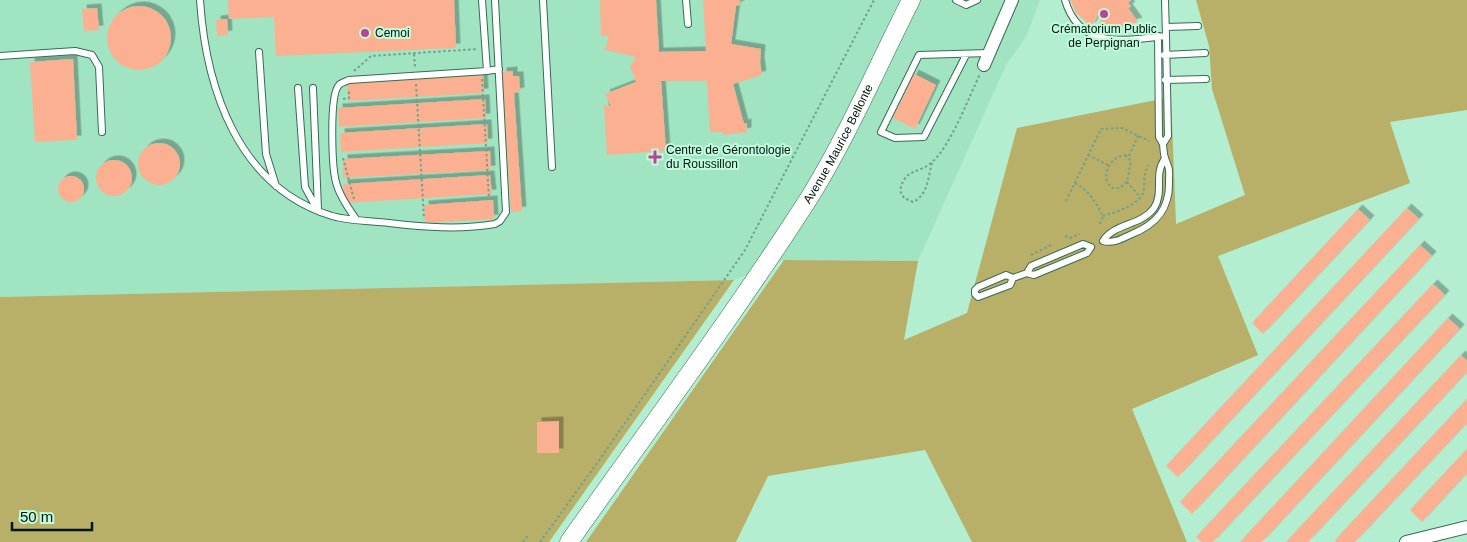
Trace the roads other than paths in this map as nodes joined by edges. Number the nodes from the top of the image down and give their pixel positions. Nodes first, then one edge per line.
1 (200, 0) edge
2 (482, 0) edge
3 (495, 0) edge
4 (543, 0) edge
5 (686, 0) edge
6 (911, 0) edge
7 (956, 0) edge
8 (977, 0) edge
9 (1012, 0) edge
10 (1065, 0) edge
11 (1165, 0) edge
12 (688, 24) dead end
13 (1198, 26) dead end
14 (1166, 27) junction
15 (1158, 36) junction
16 (1166, 36) junction
17 (259, 52) dead end
18 (989, 53) junction
19 (1205, 53) dead end
20 (1167, 54) junction
21 (966, 55) junction
22 (1158, 55) junction
23 (0, 56) edge
24 (984, 65) road end
25 (499, 69) junction
26 (484, 72) junction
27 (1206, 79) dead end
28 (1158, 80) junction
29 (1167, 80) junction
30 (298, 88) dead end
31 (313, 88) dead end
32 (102, 132) dead end
33 (1163, 144) junction
34 (1164, 160) junction
35 (552, 166) dead end
36 (276, 187) junction
37 (318, 210) junction
38 (356, 219) junction
39 (1103, 242) junction
40 (1091, 247) junction
41 (1027, 273) junction
42 (1013, 278) junction
43 (1467, 527) edge
44 (569, 542) edge
45 (1406, 542) edge

1 - 36 lane
2 - 26 lane
3 - 25 lane
4 - 35 lane
5 - 12 lane
6 - 44 main road, Avenue Maurice Bellonte
7 - 8 lane
9 - 18 street
10 - 15 lane
11 - 14 lane
13 - 14 lane
14 - 16 lane
15 - 16 lane
15 - 22 lane
16 - 20 lane
17 - 36 lane
18 - 21 lane
18 - 24 street
19 - 20 lane
20 - 22 lane
20 - 29 lane
21 - 21 lane
22 - 28 lane
23 - 32 lane
25 - 26 lane
25 - 38 lane
26 - 38 lane
27 - 29 lane
28 - 29 lane
28 - 33 lane
29 - 33 lane
30 - 37 lane
31 - 37 lane
33 - 34 lane
34 - 39 lane
34 - 39 lane
36 - 37 lane
37 - 38 lane
39 - 40 lane
40 - 41 lane
40 - 41 lane
41 - 42 lane
42 - 42 lane
43 - 45 street

